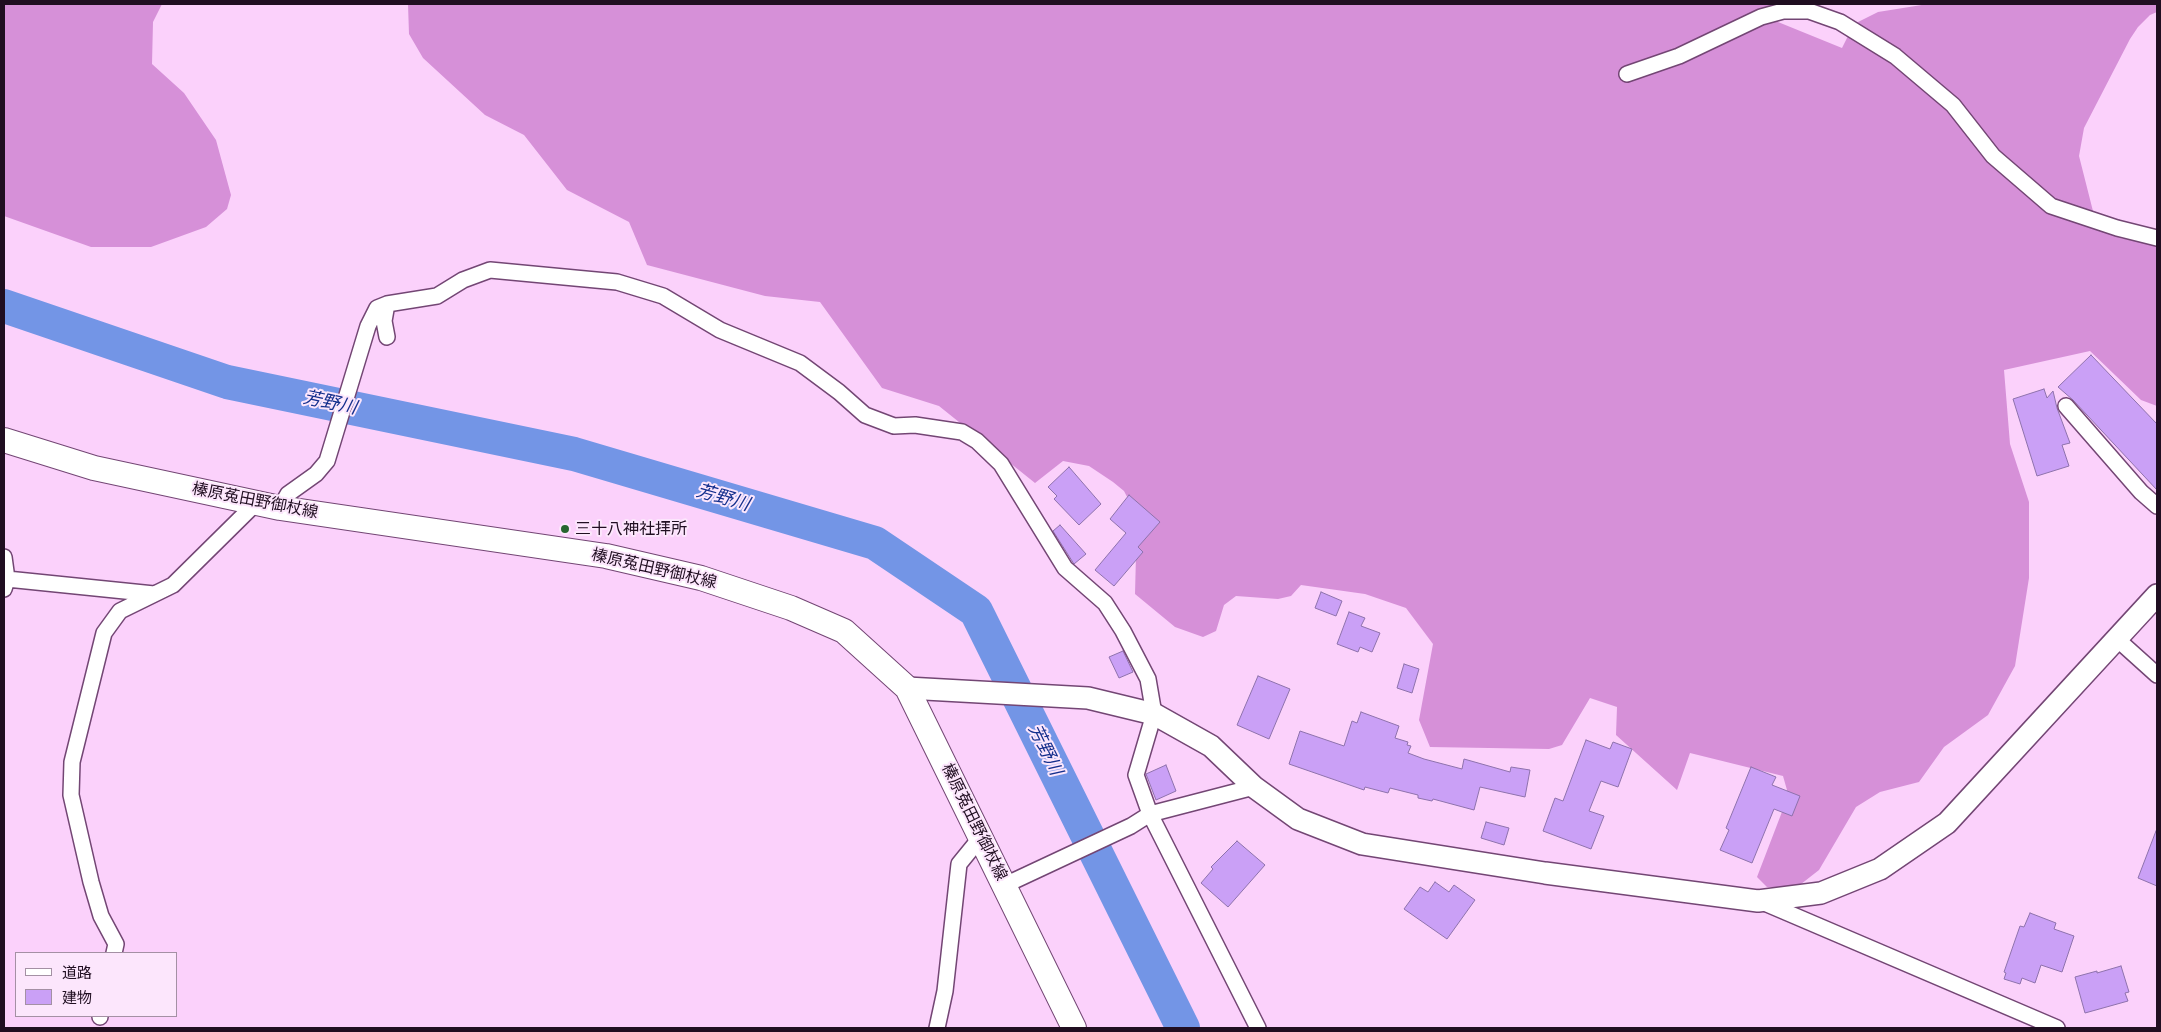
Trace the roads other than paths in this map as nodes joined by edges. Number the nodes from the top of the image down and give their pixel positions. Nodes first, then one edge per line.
1 (1627, 74) dead end
2 (2157, 238) edge
3 (387, 304) junction
4 (387, 337) dead end
5 (2066, 406) dead end
6 (4, 441) edge
7 (256, 503) junction
8 (2157, 506) edge
9 (280, 508) junction
10 (4, 556) edge
11 (6, 584) edge
12 (154, 594) junction
13 (2157, 594) edge
14 (2116, 639) junction
15 (2157, 674) edge
16 (914, 689) junction
17 (1154, 714) junction
18 (1254, 787) junction
19 (1150, 814) junction
20 (981, 836) junction
21 (1011, 882) junction
22 (1758, 900) junction
23 (114, 952) edge
24 (936, 1028) edge
25 (1074, 1028) edge
26 (1258, 1028) edge
27 (2057, 1028) edge

1 - 2 street
3 - 4 street
3 - 9 street
3 - 17 street
5 - 8 street
6 - 7 main road, 榛原菟田野御杖線
7 - 9 main road, 榛原菟田野御杖線
7 - 12 street
9 - 16 main road, 榛原菟田野御杖線
10 - 11 street
11 - 12 street
12 - 23 street
13 - 14 street
14 - 15 street
14 - 22 street
16 - 17 street
16 - 20 main road, 榛原菟田野御杖線
17 - 18 street
17 - 19 street
18 - 19 street
18 - 22 street
19 - 21 street
19 - 26 street
20 - 21 main road, 榛原菟田野御杖線
20 - 24 street
21 - 25 main road, 榛原菟田野御杖線
22 - 27 street

